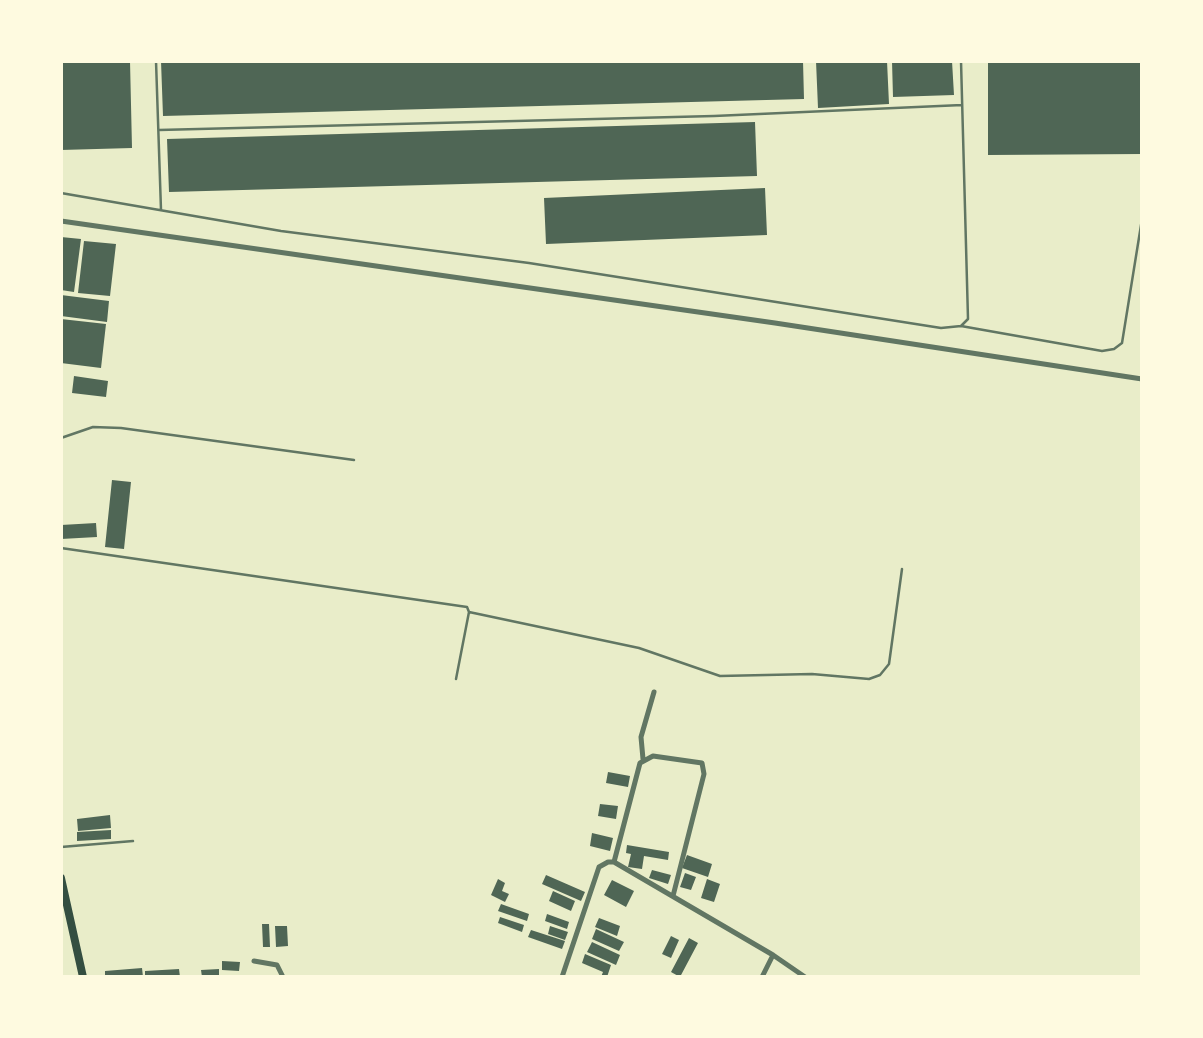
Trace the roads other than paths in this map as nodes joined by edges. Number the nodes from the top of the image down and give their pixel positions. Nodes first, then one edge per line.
1 (156, 61) edge
2 (961, 61) edge
3 (962, 104) junction
4 (159, 130) junction
5 (61, 193) edge
6 (161, 210) junction
7 (1142, 219) edge
8 (61, 221) edge
9 (961, 327) junction
10 (1142, 380) edge
11 (61, 438) edge
12 (354, 460) dead end
13 (61, 548) edge
14 (902, 569) dead end
15 (469, 612) junction
16 (456, 679) dead end
17 (654, 692) dead end
18 (643, 759) junction
19 (132, 841) dead end
20 (61, 847) edge
21 (614, 862) junction
22 (61, 877) edge
23 (673, 896) junction
24 (773, 955) junction
25 (254, 961) dead end
26 (83, 977) edge
27 (284, 977) edge
28 (562, 977) edge
29 (762, 977) edge
30 (805, 977) edge

1 - 4 lane
2 - 3 lane
3 - 4 lane
3 - 9 lane
4 - 6 lane
5 - 6 lane
6 - 9 lane
7 - 9 lane
8 - 10 street
11 - 12 lane
13 - 15 lane
14 - 15 lane
15 - 16 lane
17 - 18 street
18 - 21 street
18 - 23 street
19 - 20 lane
21 - 23 street
21 - 28 street
22 - 26 main road
23 - 24 street
24 - 29 street
24 - 30 street
25 - 27 street

